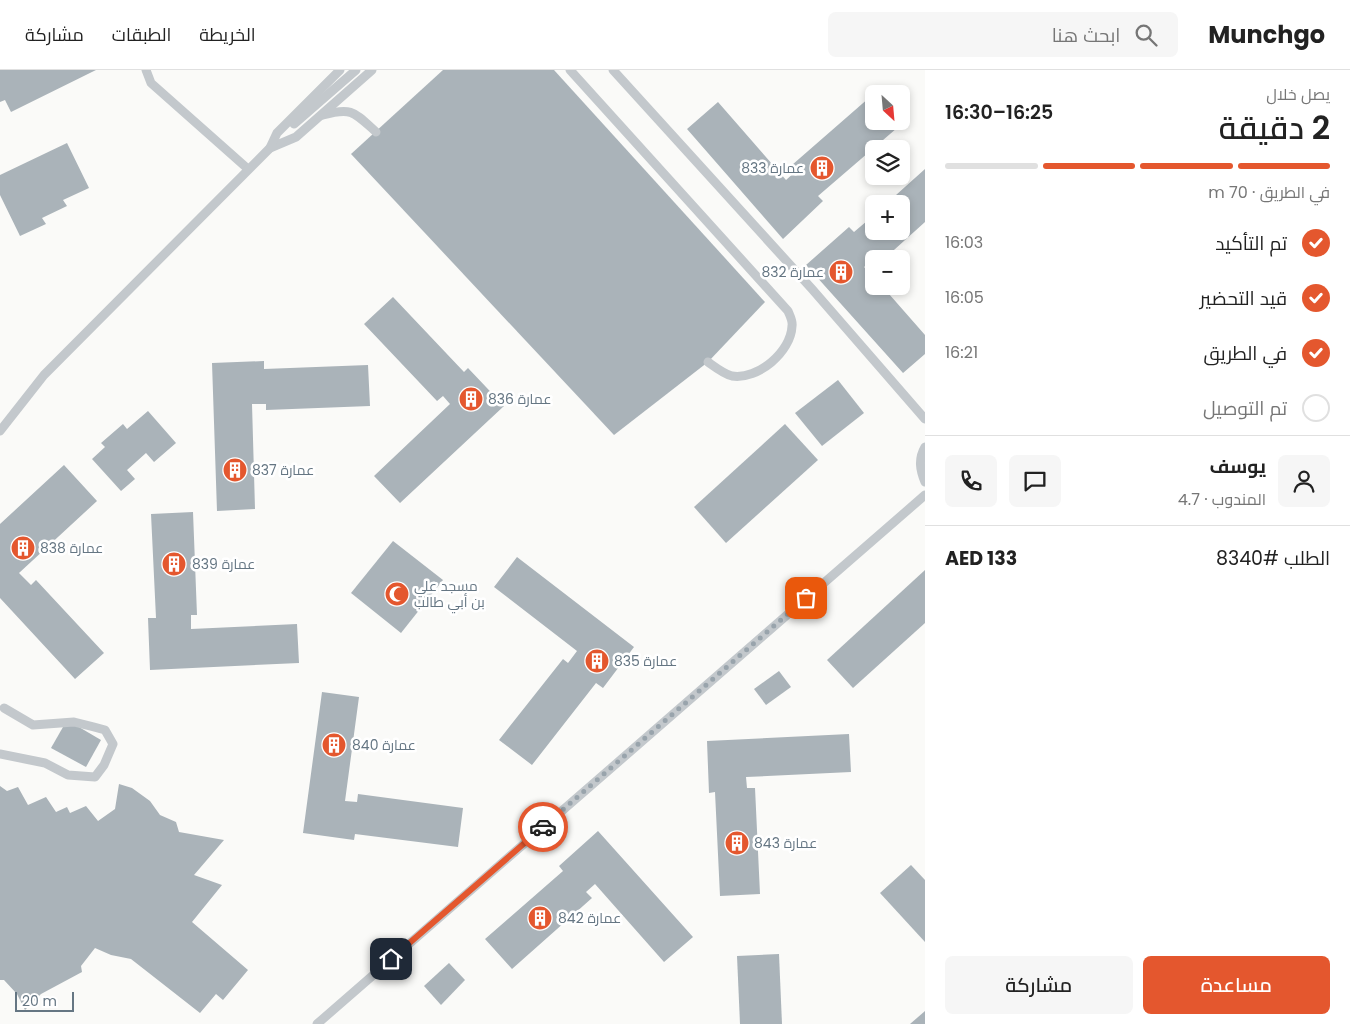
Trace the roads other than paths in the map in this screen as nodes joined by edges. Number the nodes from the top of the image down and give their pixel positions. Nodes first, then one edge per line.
1 (146, 70) edge
2 (340, 70) edge
3 (356, 70) edge
4 (372, 70) edge
5 (570, 70) edge
6 (613, 70) edge
7 (320, 116) junction
8 (376, 132) dead end
9 (272, 144) junction
10 (248, 169) junction
11 (708, 362) dead end
12 (925, 419) edge
13 (0, 432) edge
14 (925, 447) edge
15 (925, 482) edge
16 (925, 495) edge
17 (4, 708) dead end
18 (0, 754) edge
19 (317, 1024) edge

1 - 10 lane
2 - 9 lane
3 - 9 lane
4 - 7 lane
5 - 11 lane
6 - 12 lane
7 - 8 lane
7 - 9 lane
9 - 10 lane
10 - 13 lane
14 - 15 lane
16 - 19 lane
17 - 18 lane

